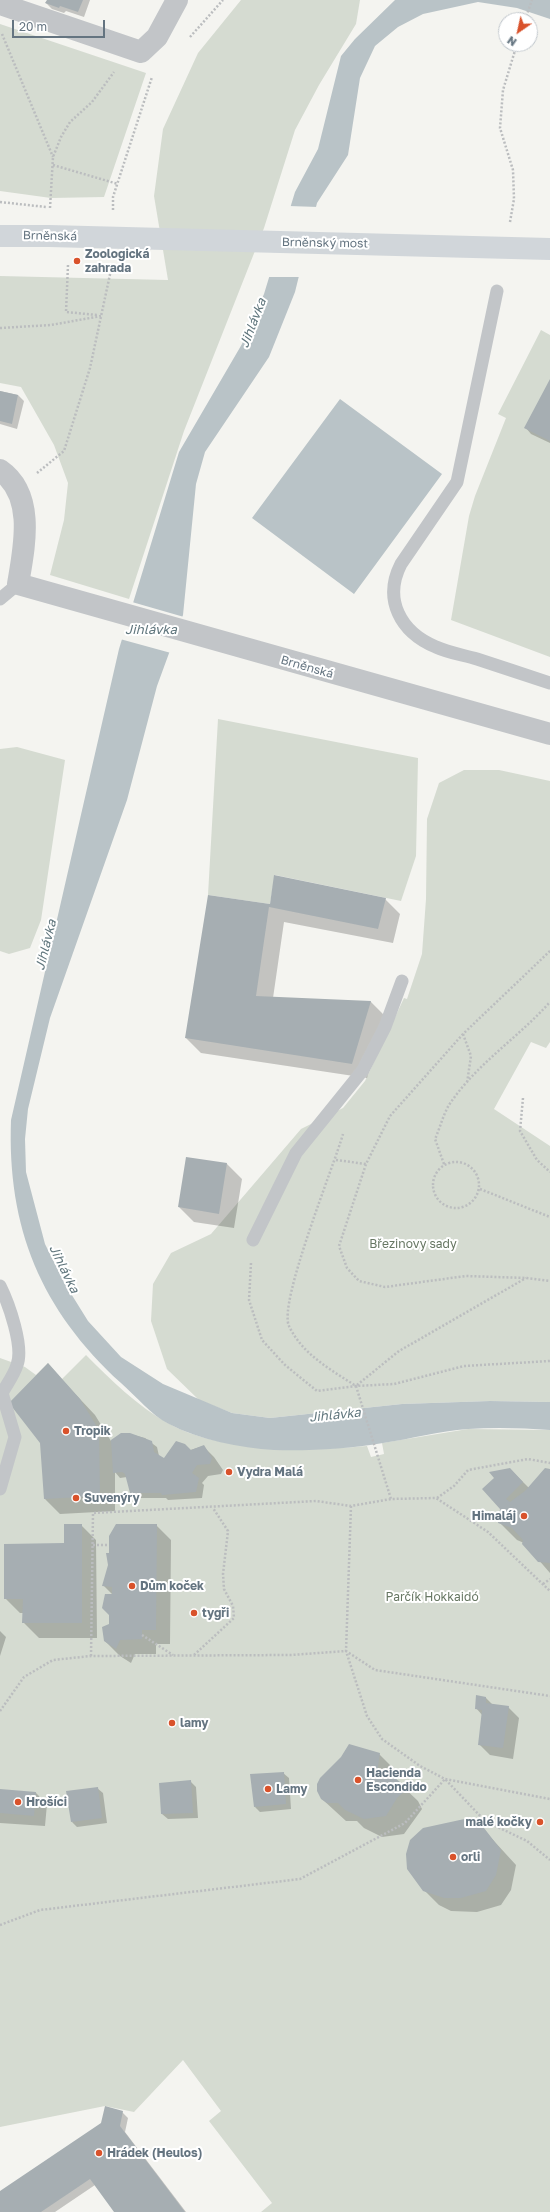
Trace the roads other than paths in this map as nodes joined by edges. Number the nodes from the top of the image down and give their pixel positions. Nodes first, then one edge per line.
1 (177, 0) edge
2 (0, 4) edge
3 (0, 236) edge
4 (99, 238) joint
5 (550, 249) edge
6 (497, 291) dead end
7 (0, 470) edge
8 (18, 584) junction
9 (0, 599) edge
10 (550, 683) edge
11 (550, 734) edge
12 (402, 981) dead end
13 (252, 1240) road end
14 (0, 1286) edge
15 (0, 1489) edge

1 - 2 street
3 - 4 main road, Brněnská
4 - 5 main road, Brněnský most
6 - 10 lane
7 - 8 street
8 - 9 lane
8 - 11 street, Brněnská
12 - 13 lane
14 - 15 lane

